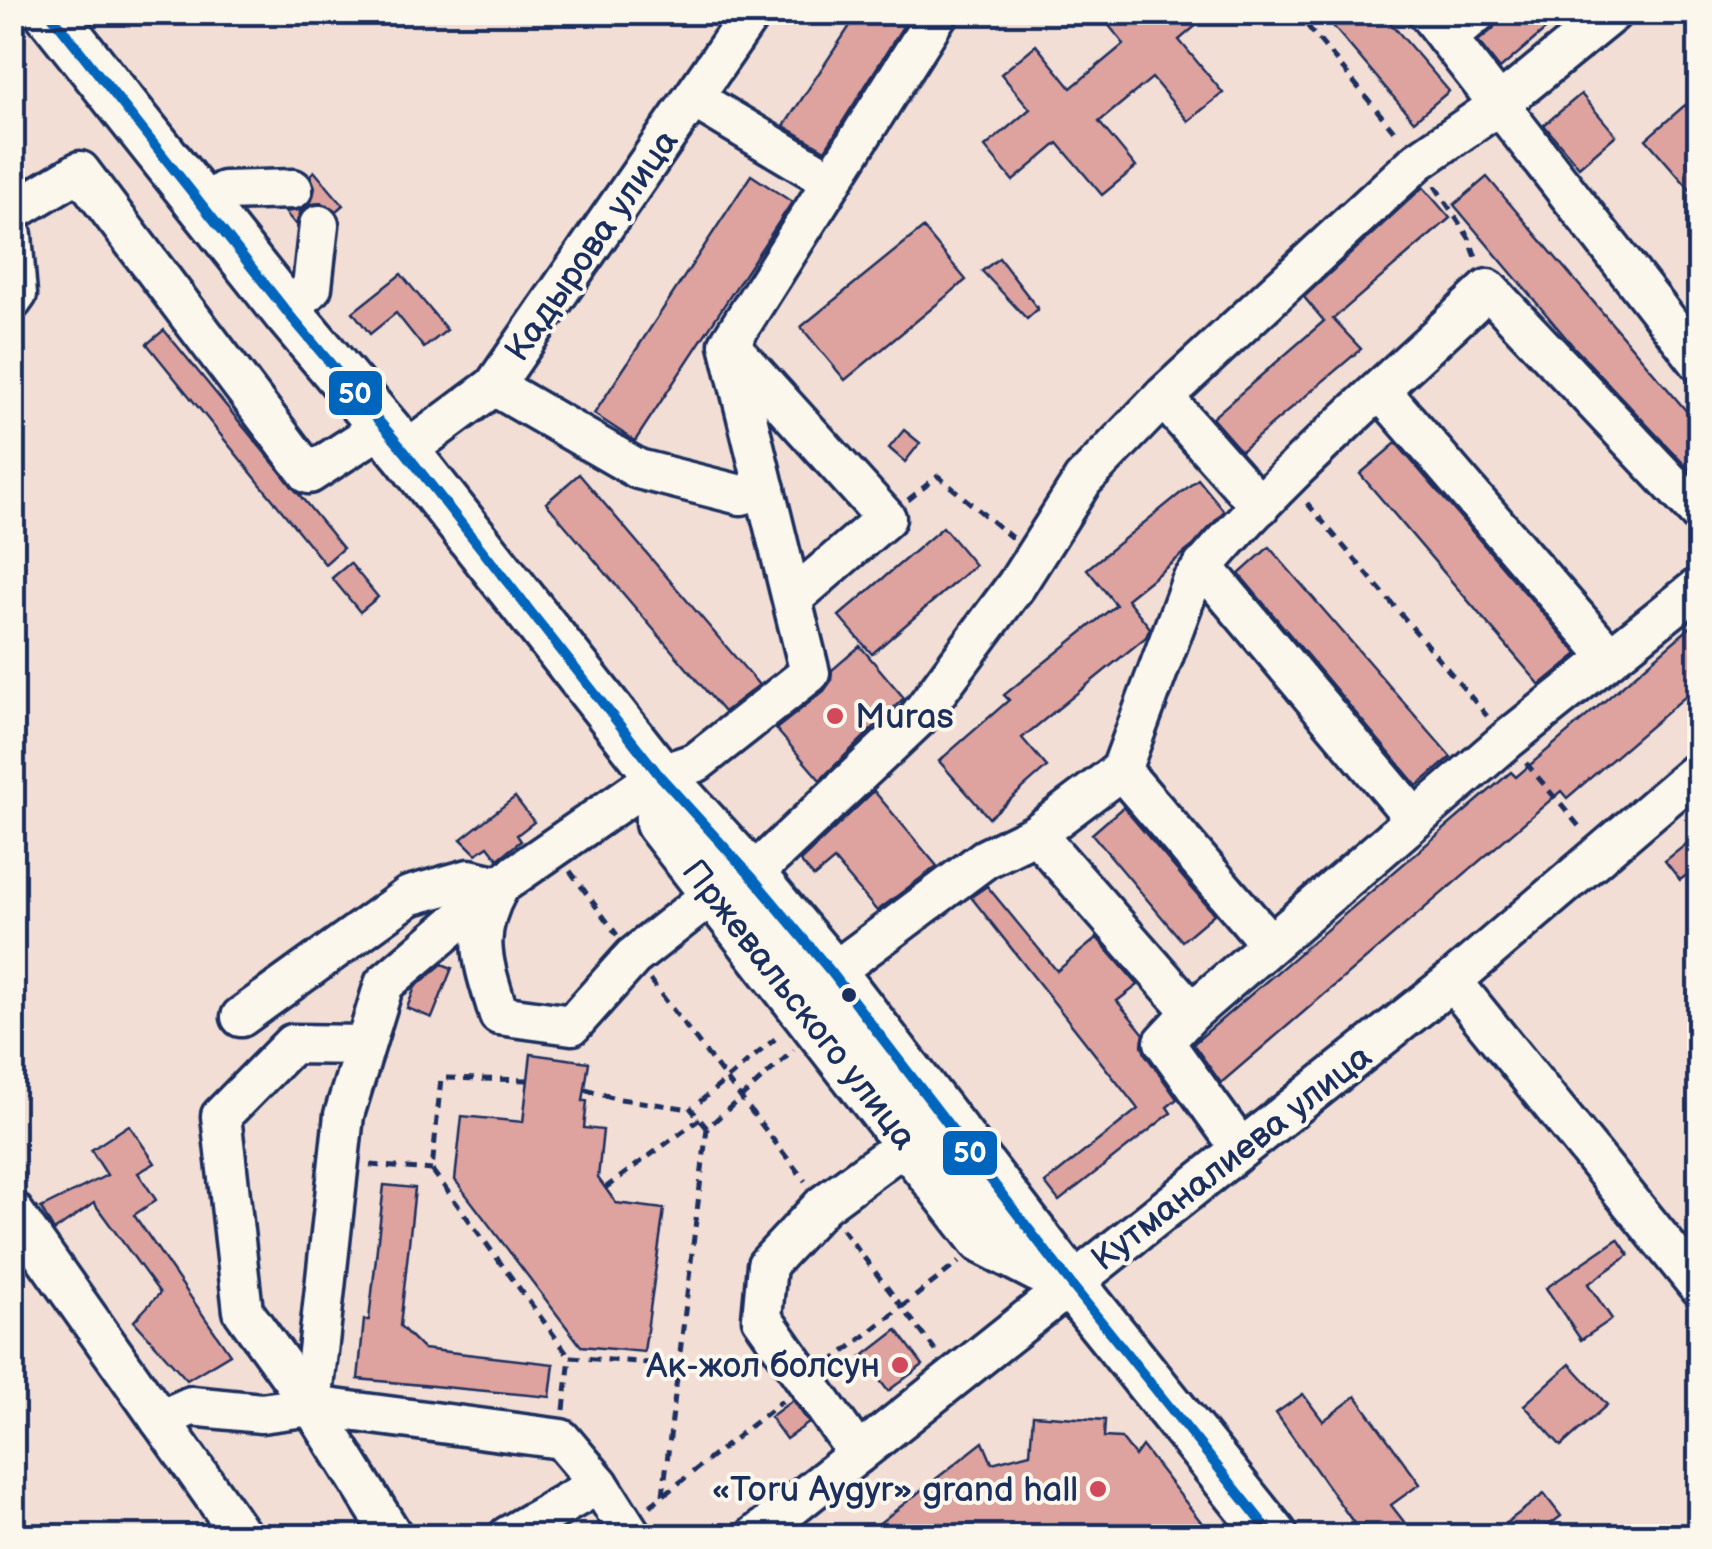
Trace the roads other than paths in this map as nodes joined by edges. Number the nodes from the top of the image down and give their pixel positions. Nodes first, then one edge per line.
1 (50, 12) edge
2 (752, 12) edge
3 (939, 12) edge
4 (1478, 12) edge
5 (1612, 12) edge
6 (1438, 26) edge
7 (693, 98) junction
8 (1499, 104) junction
9 (832, 181) junction
10 (292, 189) dead end
11 (206, 208) junction
12 (12, 212) edge
13 (319, 225) dead end
14 (12, 235) edge
15 (12, 301) edge
16 (288, 312) junction
17 (729, 344) junction
18 (1700, 363) edge
19 (494, 386) junction
20 (1381, 391) junction
21 (1162, 397) junction
22 (394, 440) junction
23 (765, 489) junction
24 (1260, 506) junction
25 (1700, 514) edge
26 (1203, 566) junction
27 (1700, 586) edge
28 (793, 598) junction
29 (1610, 657) junction
30 (1700, 769) edge
31 (1121, 770) junction
32 (659, 775) junction
33 (1415, 819) junction
34 (1036, 834) junction
35 (732, 885) junction
36 (499, 886) junction
37 (1270, 944) junction
38 (832, 973) junction
39 (1452, 981) junction
40 (1192, 1012) junction
41 (240, 1017) dead end
42 (365, 1045) junction
43 (907, 1143) junction
44 (1242, 1149) junction
45 (12, 1210) edge
46 (1071, 1284) junction
47 (1700, 1288) edge
48 (312, 1406) junction
49 (160, 1420) junction
50 (858, 1454) junction
51 (599, 1484) junction
52 (242, 1536) edge
53 (393, 1536) edge
54 (508, 1536) edge
55 (632, 1536) edge
56 (756, 1536) edge
57 (1273, 1536) edge

1 - 11 main road, Пржевальского улица
2 - 7 street, Кадырова улица
3 - 9 street
4 - 6 street
5 - 8 street
6 - 8 street
7 - 9 street
7 - 19 street, Кадырова улица
8 - 18 street
8 - 21 street
9 - 17 street
10 - 11 street
11 - 16 main road, Пржевальского улица
12 - 22 street, Кадырова улица
13 - 16 street
14 - 15 street
16 - 22 main road, Пржевальского улица
17 - 23 street
17 - 28 street
19 - 22 street, Кадырова улица
19 - 23 street
20 - 24 street
20 - 25 street
20 - 29 street
21 - 24 street
21 - 35 street
22 - 32 main road, Пржевальского улица
23 - 28 street
24 - 26 street
26 - 31 street
26 - 33 street
27 - 29 street
28 - 32 street
29 - 33 street
30 - 39 street, Кутманалиева улица
31 - 34 street
31 - 37 street
32 - 35 main road, Пржевальского улица
32 - 36 street
33 - 37 street
34 - 38 street
34 - 40 street
35 - 36 street
35 - 38 main road, Пржевальского улица
35 - 43 main road, Пржевальского улица
36 - 41 street
36 - 42 street
37 - 40 street
38 - 46 main road, Пржевальского улица
39 - 44 street, Кутманалиева улица
39 - 47 street
40 - 44 street
42 - 48 street
42 - 48 street
43 - 46 main road, Пржевальского улица
43 - 50 street
44 - 46 street, Кутманалиева улица
45 - 49 street
46 - 50 street, Кутманалиева улица
46 - 57 main road, Пржевальского улица
48 - 49 street
48 - 51 street
48 - 53 street
49 - 52 street
50 - 56 street, Кутманалиева улица
51 - 54 street
51 - 55 street

